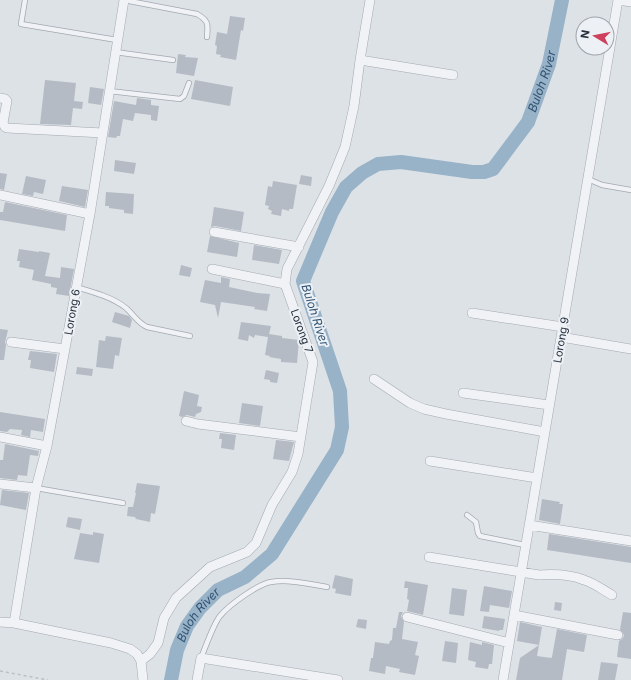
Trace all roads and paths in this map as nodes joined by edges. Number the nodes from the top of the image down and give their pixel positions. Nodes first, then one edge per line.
1 (24, 0) edge
2 (124, 0) edge
3 (370, 0) edge
4 (618, 0) edge
5 (631, 2) edge
6 (207, 37) dead end
7 (117, 40) junction
8 (115, 52) junction
9 (173, 60) dead end
10 (360, 60) junction
11 (453, 75) dead end
12 (189, 83) dead end
13 (109, 91) junction
14 (0, 98) edge
15 (103, 133) junction
16 (588, 179) junction
17 (631, 190) edge
18 (0, 195) edge
19 (90, 214) junction
20 (214, 232) dead end
21 (299, 247) junction
22 (212, 269) dead end
23 (285, 284) junction
24 (76, 287) junction
25 (472, 313) dead end
26 (563, 327) junction
27 (190, 336) dead end
28 (561, 337) junction
29 (10, 342) dead end
30 (65, 349) junction
31 (631, 349) edge
32 (374, 379) dead end
33 (463, 393) dead end
34 (549, 405) junction
35 (186, 421) dead end
36 (545, 432) junction
37 (0, 437) edge
38 (301, 437) junction
39 (47, 446) junction
40 (430, 461) dead end
41 (537, 478) junction
42 (0, 484) edge
43 (36, 488) junction
44 (123, 504) dead end
45 (467, 515) dead end
46 (529, 526) junction
47 (631, 541) edge
48 (526, 545) junction
49 (429, 557) dead end
50 (521, 571) junction
51 (327, 587) dead end
52 (612, 595) dead end
53 (514, 615) junction
54 (407, 618) dead end
55 (0, 622) edge
56 (14, 623) junction
57 (618, 635) dead end
58 (509, 643) junction
59 (201, 658) junction
60 (142, 661) junction
61 (0, 671) edge
62 (48, 680) edge
63 (143, 680) edge
64 (197, 680) edge
65 (338, 680) edge
66 (503, 680) edge

1 - 7 lane
2 - 6 lane
2 - 7 street, Lorong 6
3 - 10 street
4 - 5 street
4 - 16 street, Lorong 9
7 - 8 street, Lorong 6
8 - 9 lane
8 - 13 street, Lorong 6
10 - 11 street
10 - 21 street
12 - 13 lane
13 - 15 street, Lorong 6
14 - 15 street
15 - 19 street, Lorong 6
16 - 17 lane
16 - 26 street, Lorong 9
18 - 19 street
19 - 24 street, Lorong 6
20 - 21 street
21 - 23 street
22 - 23 street
23 - 38 street, Lorong 7
24 - 27 lane
24 - 30 street, Lorong 6
25 - 26 street
26 - 28 street, Lorong 9
28 - 31 street
28 - 34 street, Lorong 9
29 - 30 street
30 - 39 street, Lorong 6
32 - 36 street
33 - 34 street
34 - 36 street, Lorong 9
35 - 38 street
36 - 41 street, Lorong 9
37 - 39 street
38 - 60 street, Lorong 7
39 - 43 street, Lorong 6
40 - 41 street
41 - 46 street, Lorong 9
42 - 43 street
43 - 44 lane
43 - 56 street, Lorong 6
45 - 48 lane
46 - 47 street
46 - 48 street, Lorong 9
48 - 50 street, Lorong 9
49 - 50 street
50 - 52 street
50 - 53 street, Lorong 9
51 - 59 lane
53 - 57 street
53 - 58 street, Lorong 9
54 - 58 street
55 - 56 street
56 - 60 street
58 - 66 street, Lorong 9
59 - 64 street
59 - 65 street
60 - 63 street
61 - 62 path

